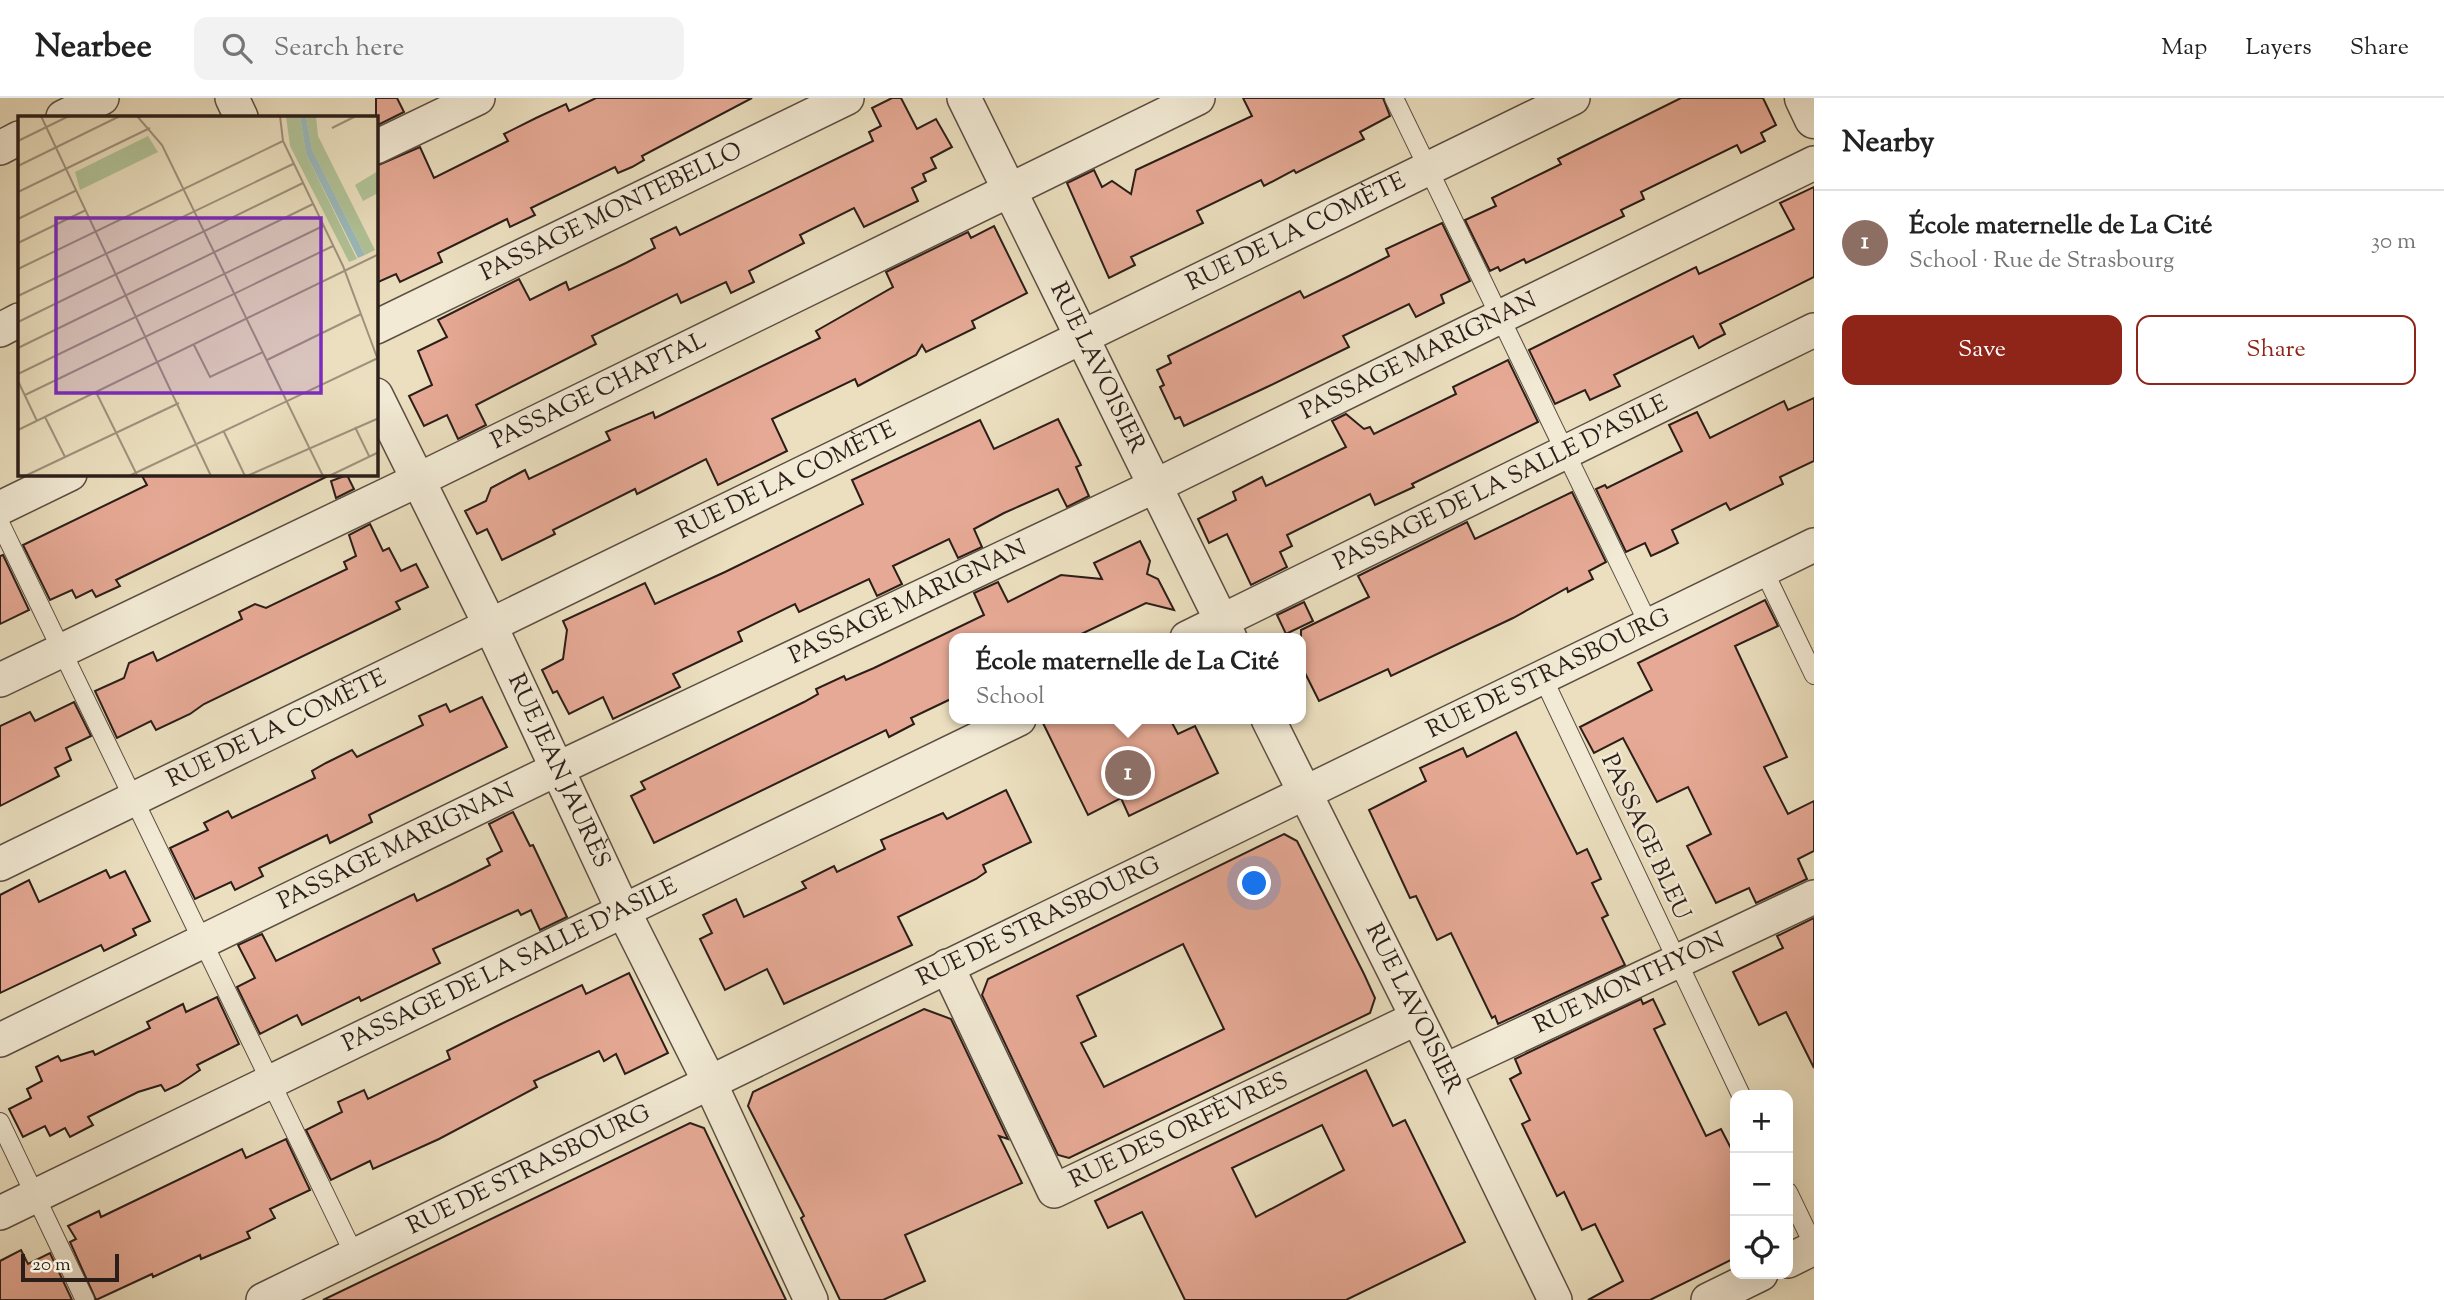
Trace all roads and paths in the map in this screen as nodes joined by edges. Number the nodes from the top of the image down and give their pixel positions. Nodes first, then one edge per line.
1 (102, 98) edge
2 (232, 98) edge
3 (478, 98) edge
4 (847, 98) edge
5 (964, 98) edge
6 (1198, 98) edge
7 (1394, 98) edge
8 (1573, 98) edge
9 (1804, 98) edge
10 (65, 116) edge
11 (241, 116) edge
12 (1814, 119) edge
13 (18, 139) edge
14 (378, 146) edge
15 (0, 148) edge
16 (1814, 163) edge
17 (1427, 169) junction
18 (1008, 189) junction
19 (1501, 316) junction
20 (18, 321) edge
21 (378, 326) edge
22 (0, 330) edge
23 (1814, 330) edge
24 (1080, 338) junction
25 (378, 399) edge
26 (1567, 452) junction
27 (66, 476) edge
28 (418, 480) junction
29 (1155, 486) junction
30 (0, 508) edge
31 (0, 523) edge
32 (1814, 545) edge
33 (1763, 569) junction
34 (490, 625) junction
35 (1649, 625) junction
36 (1226, 630) edge
37 (62, 649) junction
38 (1814, 675) edge
39 (1542, 676) junction
40 (0, 680) edge
41 (1008, 724) edge
42 (1270, 724) edge
43 (558, 769) junction
44 (1304, 793) junction
45 (132, 799) junction
46 (0, 864) edge
47 (1814, 897) edge
48 (622, 908) junction
49 (202, 944) junction
50 (1676, 961) junction
51 (947, 966) junction
52 (1417, 1018) junction
53 (0, 1041) edge
54 (1444, 1071) junction
55 (709, 1081) junction
56 (270, 1083) junction
57 (1739, 1090) edge
58 (0, 1122) edge
59 (35, 1196) junction
60 (1793, 1203) edge
61 (0, 1213) edge
62 (1814, 1247) edge
63 (354, 1254) junction
64 (1793, 1258) edge
65 (1752, 1279) edge
66 (274, 1298) edge
67 (85, 1300) edge
68 (811, 1300) edge
69 (1555, 1300) edge
70 (1708, 1300) edge

1 - 10 street
2 - 11 street
3 - 14 street
4 - 21 street, PASSAGE MONTEBELLO
5 - 18 street, RUE LAVOISIER
6 - 18 street, PASSAGE CHAPTAL
7 - 17 lane
8 - 17 street, RUE DE LA COMÈTE
9 - 12 street
13 - 15 street
16 - 19 street, PASSAGE MARIGNAN
17 - 19 lane
17 - 24 street, RUE DE LA COMÈTE
18 - 24 street, RUE LAVOISIER
18 - 28 street, PASSAGE CHAPTAL
19 - 26 lane
19 - 29 street, PASSAGE MARIGNAN
20 - 22 street
23 - 26 street, PASSAGE DE LA SALLE D'ASILE
24 - 29 street, RUE LAVOISIER
24 - 34 street, RUE DE LA COMÈTE
25 - 28 street, RUE JEAN JAURÈS
26 - 35 lane
26 - 36 street, PASSAGE DE LA SALLE D'ASILE
27 - 30 street
28 - 34 street, RUE JEAN JAURÈS
28 - 37 street, PASSAGE CHAPTAL
29 - 36 street, RUE LAVOISIER
29 - 43 street, PASSAGE MARIGNAN
31 - 37 lane
32 - 33 street, RUE DE STRASBOURG
33 - 35 street, RUE DE STRASBOURG
33 - 38 lane
34 - 43 street, RUE JEAN JAURÈS
34 - 45 street, RUE DE LA COMÈTE
35 - 39 street, RUE DE STRASBOURG
37 - 40 street, PASSAGE CHAPTAL
37 - 45 lane
39 - 44 street, RUE DE STRASBOURG
39 - 50 lane, PASSAGE BLEU
41 - 48 street, PASSAGE DE LA SALLE D'ASILE
42 - 44 street, RUE LAVOISIER
43 - 48 street, RUE JEAN JAURÈS
43 - 49 street, PASSAGE MARIGNAN
44 - 51 street, RUE DE STRASBOURG
44 - 52 street, RUE LAVOISIER
45 - 46 street, RUE DE LA COMÈTE
45 - 49 lane
47 - 50 street, RUE MONTHYON
48 - 55 street, RUE JEAN JAURÈS
48 - 56 street, PASSAGE DE LA SALLE D'ASILE
49 - 53 street, PASSAGE MARIGNAN
49 - 56 lane
50 - 54 street, RUE MONTHYON
50 - 57 lane, PASSAGE BLEU
51 - 52 street, RUE DES ORFÈVRES
51 - 55 street, RUE DE STRASBOURG
52 - 54 street, RUE LAVOISIER
54 - 69 street, RUE LAVOISIER
55 - 63 street, RUE DE STRASBOURG
55 - 68 street, RUE JEAN JAURÈS
56 - 59 street, PASSAGE DE LA SALLE D'ASILE
56 - 63 lane
58 - 59 lane
59 - 61 street, PASSAGE DE LA SALLE D'ASILE
59 - 67 lane
60 - 62 lane
62 - 64 street
63 - 66 street, RUE DE STRASBOURG
65 - 70 street

